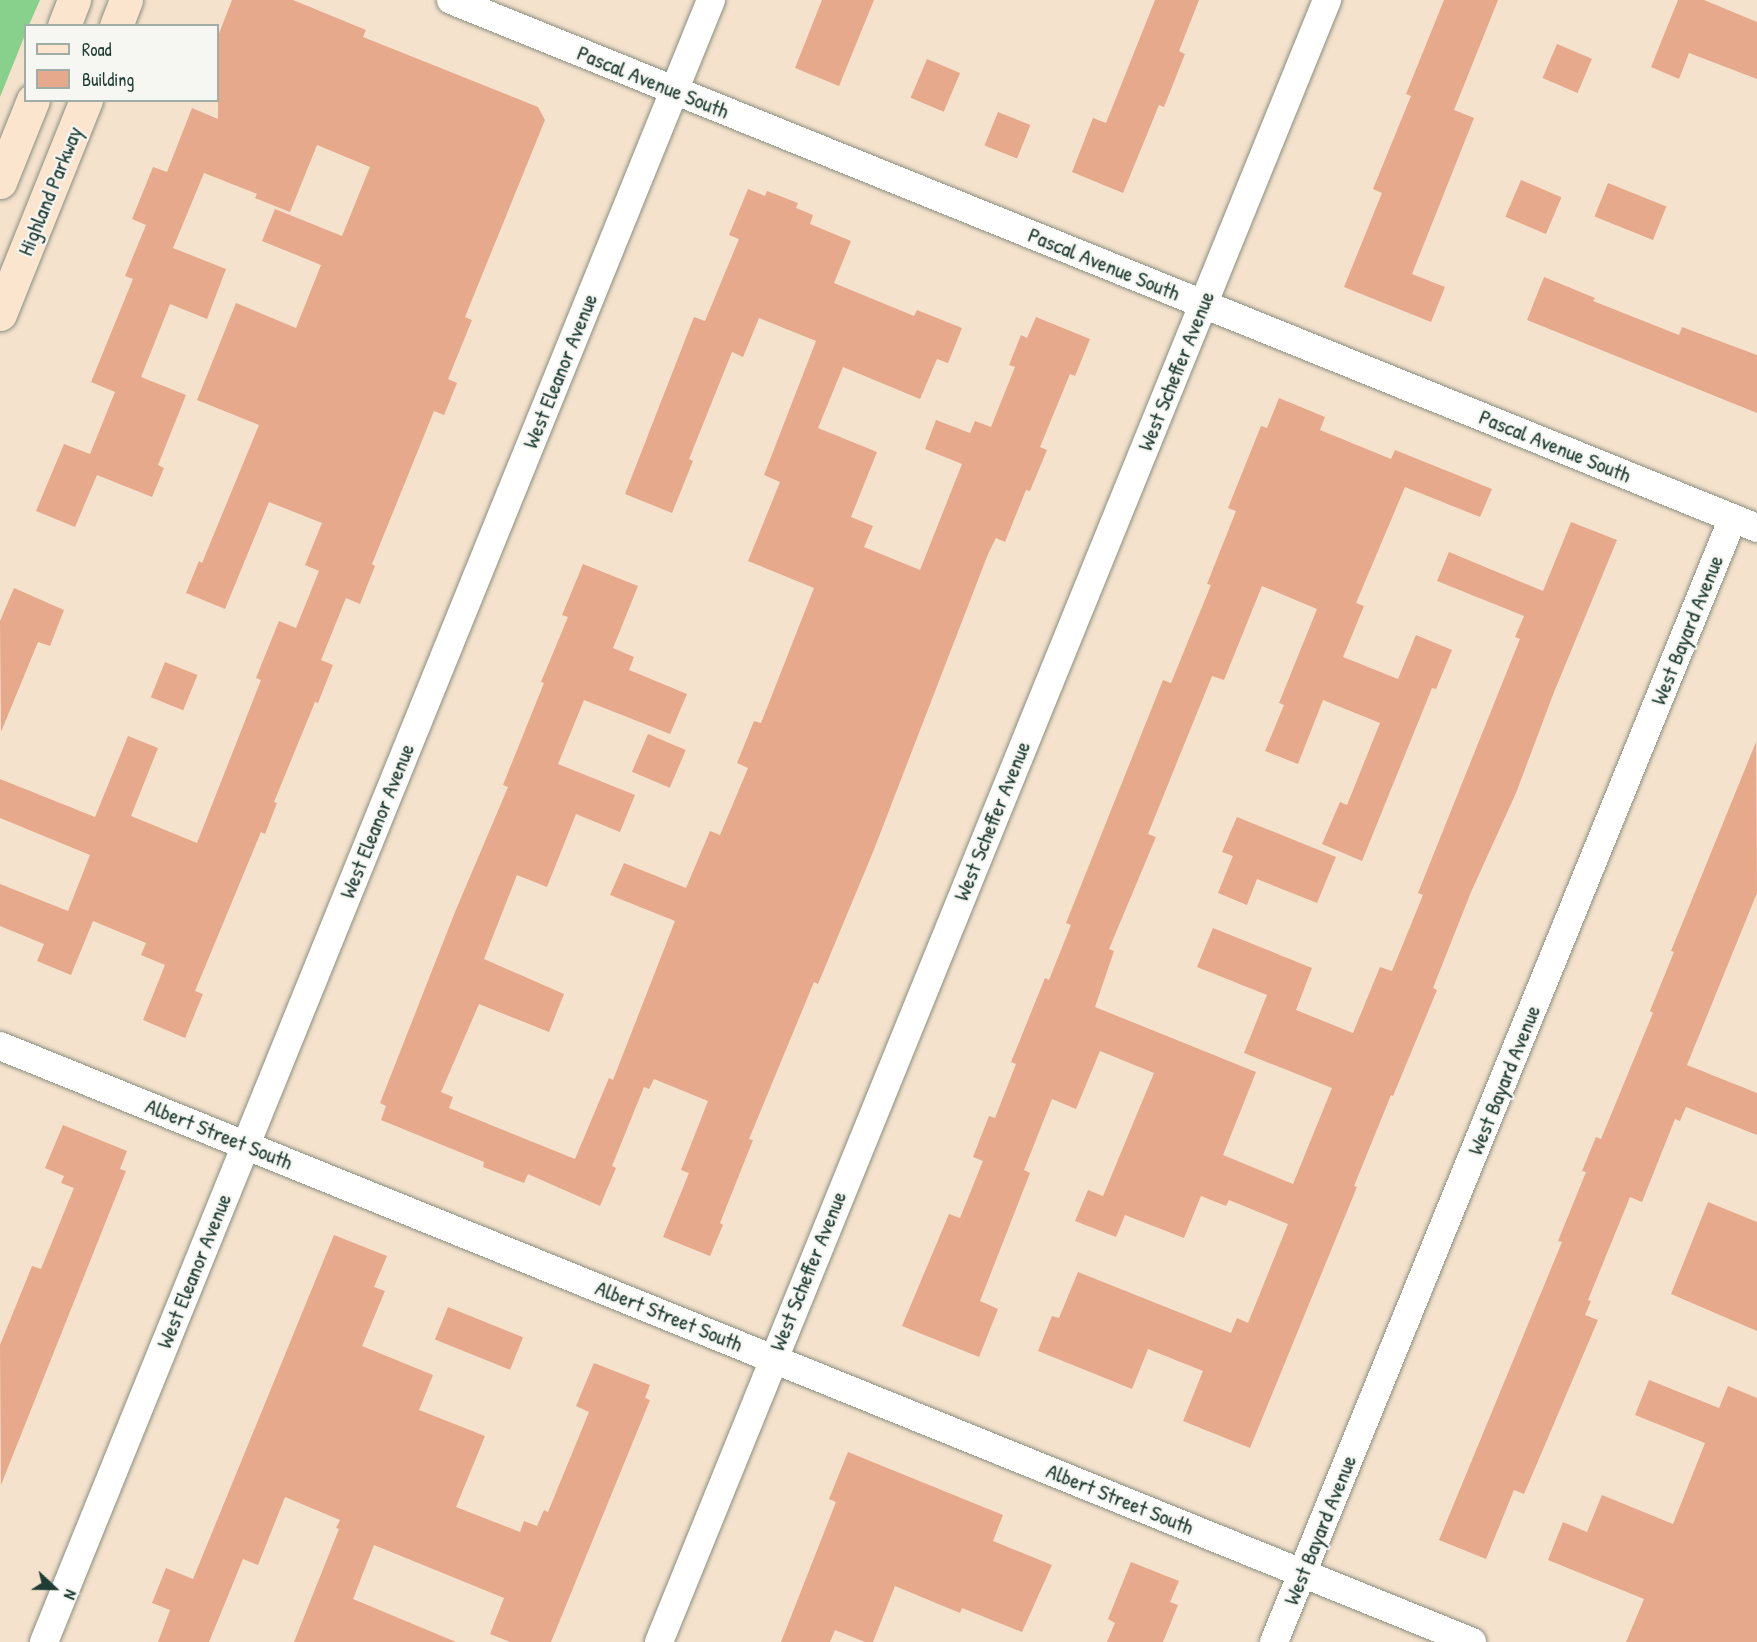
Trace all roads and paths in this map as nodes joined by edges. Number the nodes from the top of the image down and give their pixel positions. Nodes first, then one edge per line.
1 (74, 0) edge
2 (126, 0) edge
3 (451, 0) edge
4 (711, 0) edge
5 (1327, 0) edge
6 (65, 24) edge
7 (117, 24) edge
8 (675, 90) junction
9 (32, 102) edge
10 (85, 102) edge
11 (0, 182) edge
12 (1203, 304) junction
13 (0, 314) edge
14 (1745, 523) edge
15 (0, 1046) edge
16 (244, 1144) junction
17 (773, 1358) junction
18 (1302, 1574) junction
19 (44, 1642) edge
20 (659, 1642) edge
21 (1274, 1642) edge
22 (1472, 1642) edge

1 - 6 street
2 - 7 street
3 - 8 street, Pascal Avenue South
4 - 8 street, West Eleanor Avenue
5 - 12 street, West Scheffer Avenue
8 - 12 street, Pascal Avenue South
8 - 16 street, West Eleanor Avenue
9 - 11 street
10 - 13 street, Highland Parkway
12 - 14 street, Pascal Avenue South
12 - 17 street, West Scheffer Avenue
14 - 18 street, West Bayard Avenue
15 - 16 street, Albert Street South
16 - 17 street, Albert Street South
16 - 19 street, West Eleanor Avenue
17 - 18 street, Albert Street South
17 - 20 street, West Scheffer Avenue
18 - 21 street, West Bayard Avenue
18 - 22 street, Albert Street South

